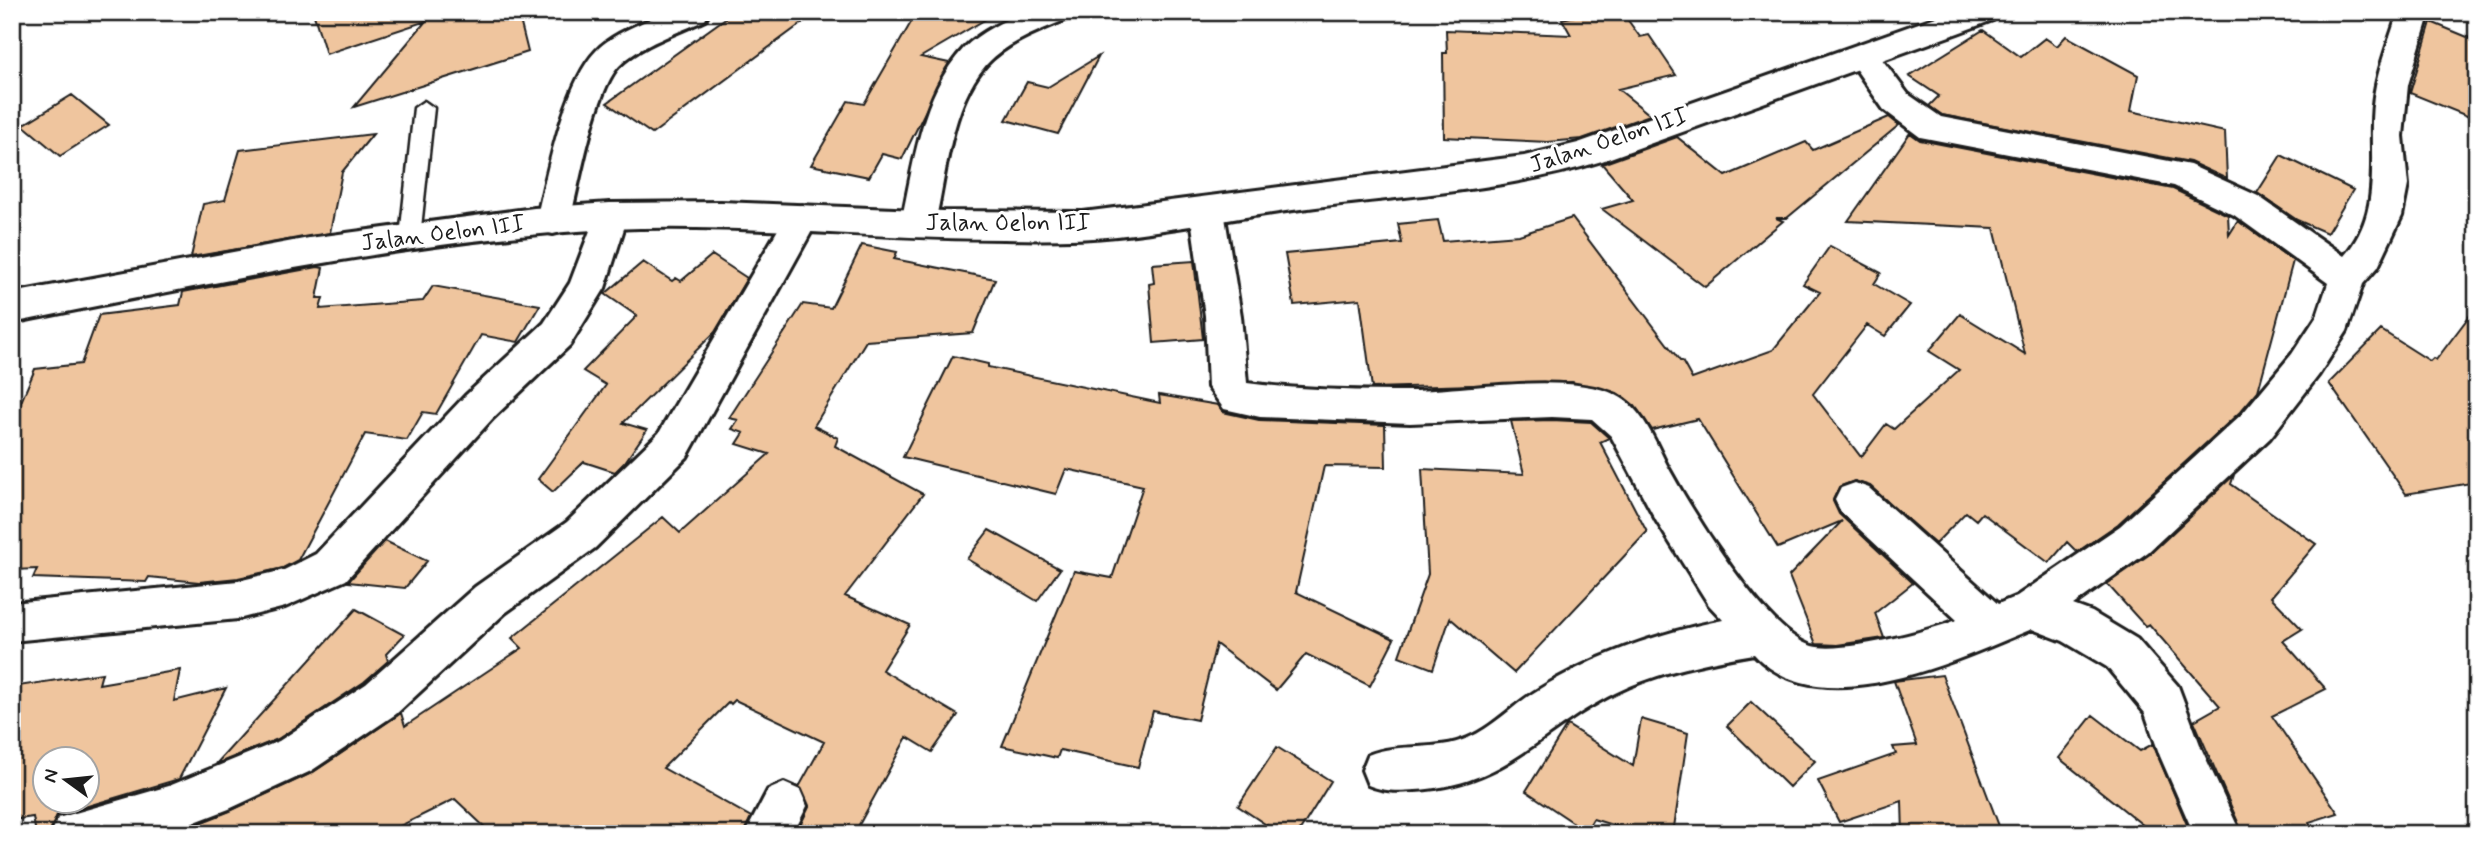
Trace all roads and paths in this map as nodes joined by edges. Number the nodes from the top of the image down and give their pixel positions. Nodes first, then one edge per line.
1 (694, 12) edge
2 (1054, 12) edge
3 (1982, 12) edge
4 (2414, 12) edge
5 (1864, 58) junction
6 (424, 108) dead end
7 (1207, 211) junction
8 (611, 216) junction
9 (802, 218) junction
10 (553, 221) junction
11 (918, 223) junction
12 (410, 237) junction
13 (2347, 278) junction
14 (12, 308) edge
15 (1855, 500) dead end
16 (2032, 610) junction
17 (12, 622) edge
18 (1992, 625) junction
19 (1760, 634) junction
20 (1384, 770) dead end
21 (74, 834) edge
22 (2218, 834) edge

1 - 10 street
2 - 11 street
3 - 5 street, Jalan Oelon III
4 - 13 street
5 - 7 street, Jalan Oelon III
5 - 13 street
6 - 12 lane
7 - 11 street, Jalan Oelon III
7 - 19 street
8 - 9 street, Jalan Oelon III
8 - 10 street, Jalan Oelon III
8 - 17 street
9 - 11 street, Jalan Oelon III
9 - 21 street
10 - 12 street, Jalan Oelon III
12 - 14 street, Jalan Oelon III
13 - 16 street
15 - 18 street
16 - 18 street
16 - 22 street
18 - 19 street
19 - 20 street

